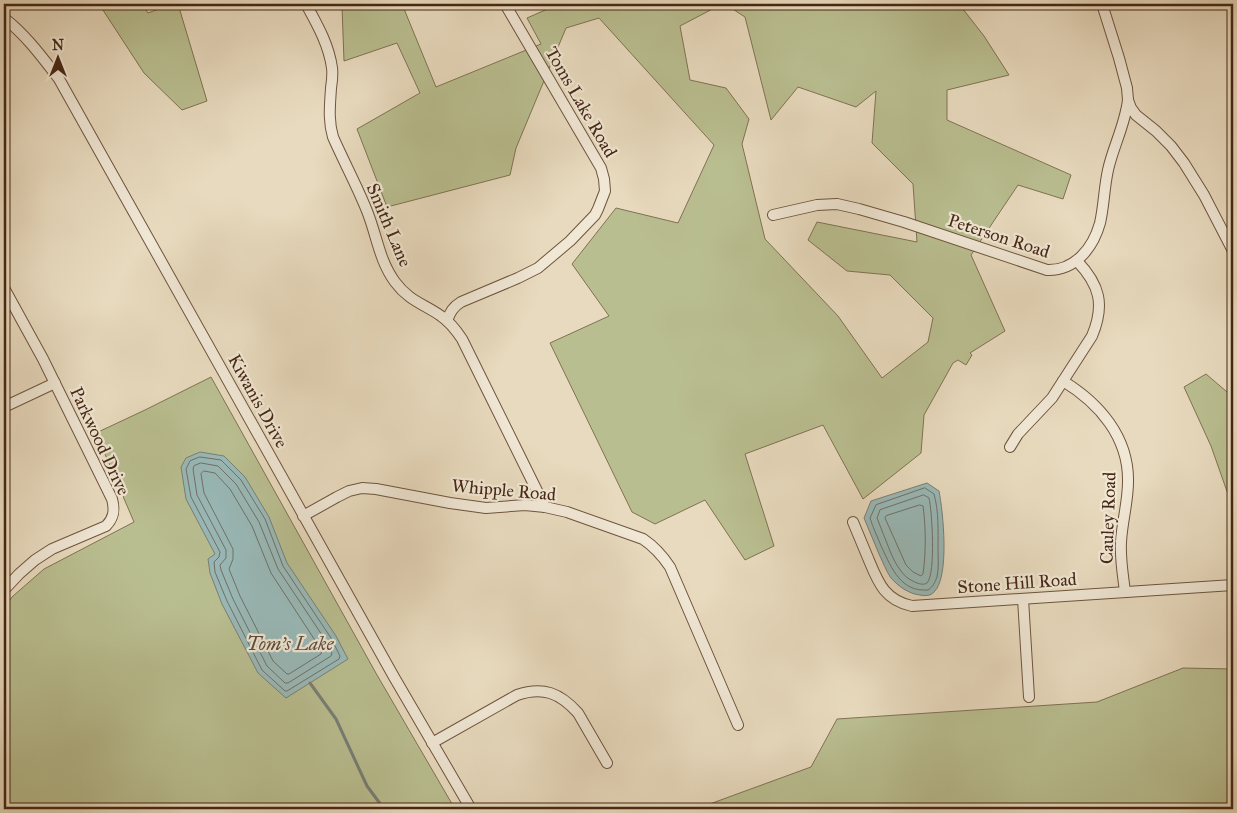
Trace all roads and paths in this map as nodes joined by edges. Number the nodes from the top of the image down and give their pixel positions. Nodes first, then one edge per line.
1 (306, 4) edge
2 (505, 4) edge
3 (1102, 4) edge
4 (4, 18) edge
5 (1128, 100) junction
6 (774, 215) dead end
7 (1233, 251) edge
8 (1077, 261) junction
9 (4, 288) edge
10 (447, 321) junction
11 (1063, 381) junction
12 (55, 383) junction
13 (4, 408) edge
14 (1010, 448) dead end
15 (545, 508) junction
16 (303, 516) junction
17 (852, 522) dead end
18 (1233, 584) edge
19 (4, 590) edge
20 (1125, 592) junction
21 (1023, 599) junction
22 (1029, 697) dead end
23 (738, 725) dead end
24 (432, 743) junction
25 (607, 763) dead end
26 (471, 809) edge

1 - 10 street, Smith Lane
2 - 10 street, Toms Lake Road
3 - 5 street
4 - 16 street, Kiwanis Drive
5 - 7 street
5 - 8 street, Peterson Road
6 - 8 street, Peterson Road
8 - 11 street
9 - 12 street, Parkwood Drive
10 - 15 street, Smith Lane
11 - 14 street
11 - 20 street, Cauley Road
12 - 13 street
12 - 19 street, Parkwood Drive
15 - 16 street, Whipple Road
15 - 23 street, Whipple Road
16 - 24 street, Kiwanis Drive
17 - 21 street, Stone Hill Road
18 - 20 street, Stone Hill Road
20 - 21 street, Stone Hill Road
21 - 22 street
24 - 25 street
24 - 26 street, Kiwanis Drive

